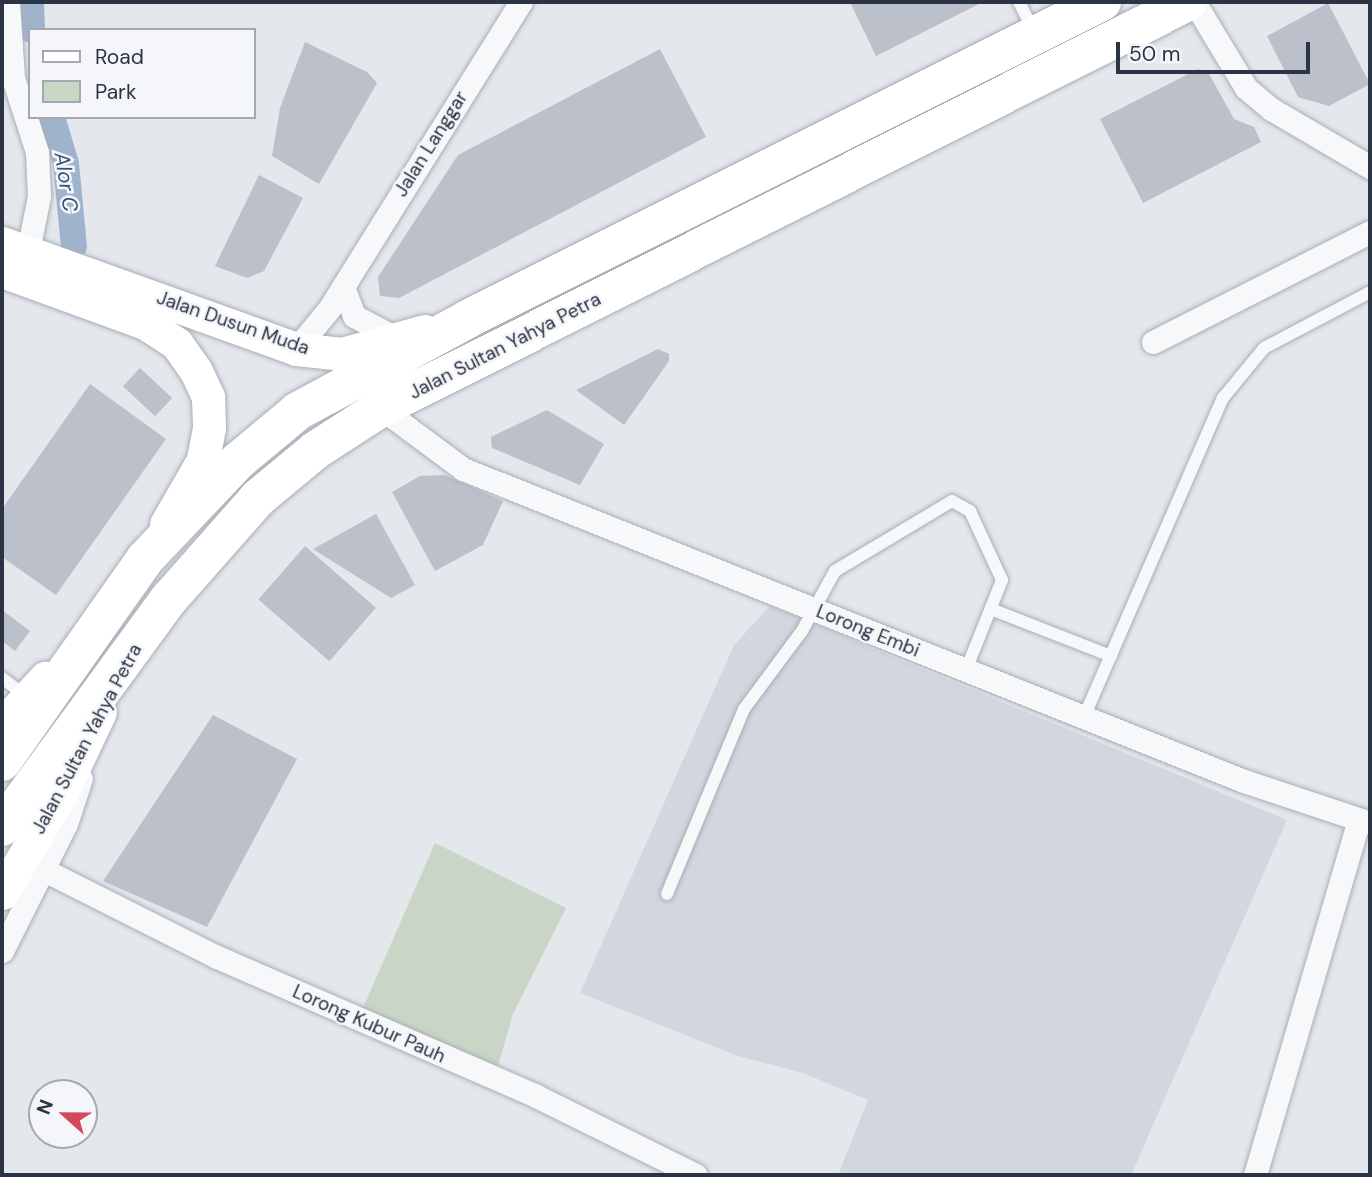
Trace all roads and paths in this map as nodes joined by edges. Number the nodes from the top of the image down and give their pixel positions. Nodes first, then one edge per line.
1 (8, 2) edge
2 (521, 2) edge
3 (1019, 2) edge
4 (1102, 2) edge
5 (1188, 2) edge
6 (1194, 2) edge
7 (1036, 35) junction
8 (1370, 167) edge
9 (1370, 232) edge
10 (10, 255) edge
11 (343, 287) junction
12 (1370, 292) edge
13 (468, 319) junction
14 (398, 339) junction
15 (1153, 342) dead end
16 (296, 349) junction
17 (381, 408) junction
18 (134, 574) junction
19 (813, 609) junction
20 (991, 609) junction
21 (1111, 656) junction
22 (123, 663) junction
23 (966, 670) junction
24 (14, 688) edge
25 (101, 711) junction
26 (1084, 717) junction
27 (2, 725) edge
28 (2, 762) edge
29 (1365, 821) edge
30 (2, 827) edge
31 (44, 870) junction
32 (2, 893) edge
33 (667, 894) dead end
34 (2, 951) edge
35 (696, 1175) edge
36 (1255, 1175) edge

1 - 10 street
2 - 11 street, Jalan Langgar
3 - 7 lane
4 - 7 highway, Jalan Sultan Yahya Petra
5 - 17 highway, Jalan Sultan Yahya Petra
6 - 8 street
7 - 13 highway, Jalan Sultan Yahya Petra
9 - 15 street
10 - 16 main road, Jalan Dusun Muda
10 - 18 main road, Jalan Dusun Muda
11 - 14 street
11 - 16 street, Jalan Langgar
12 - 21 lane
13 - 14 main road, Jalan Dusun Muda
13 - 18 highway, Jalan Sultan Yahya Petra
14 - 16 main road, Jalan Dusun Muda
17 - 19 street, Lorong Embi
17 - 22 highway, Jalan Sultan Yahya Petra
18 - 24 main road, Jalan Sultan Yahya Petra
18 - 28 highway
19 - 20 lane
19 - 23 street, Lorong Embi
19 - 33 lane
20 - 21 lane
20 - 23 lane
21 - 26 lane
22 - 25 main road, Jalan Sultan Yahya Petra
22 - 30 highway
23 - 26 street, Lorong Embi
24 - 27 main road, Jalan Sultan Yahya Petra
25 - 31 street
25 - 32 main road, Jalan Sultan Yahya Petra
26 - 29 street, Lorong Embi
29 - 36 street
31 - 34 street
31 - 35 street, Lorong Kubur Pauh

